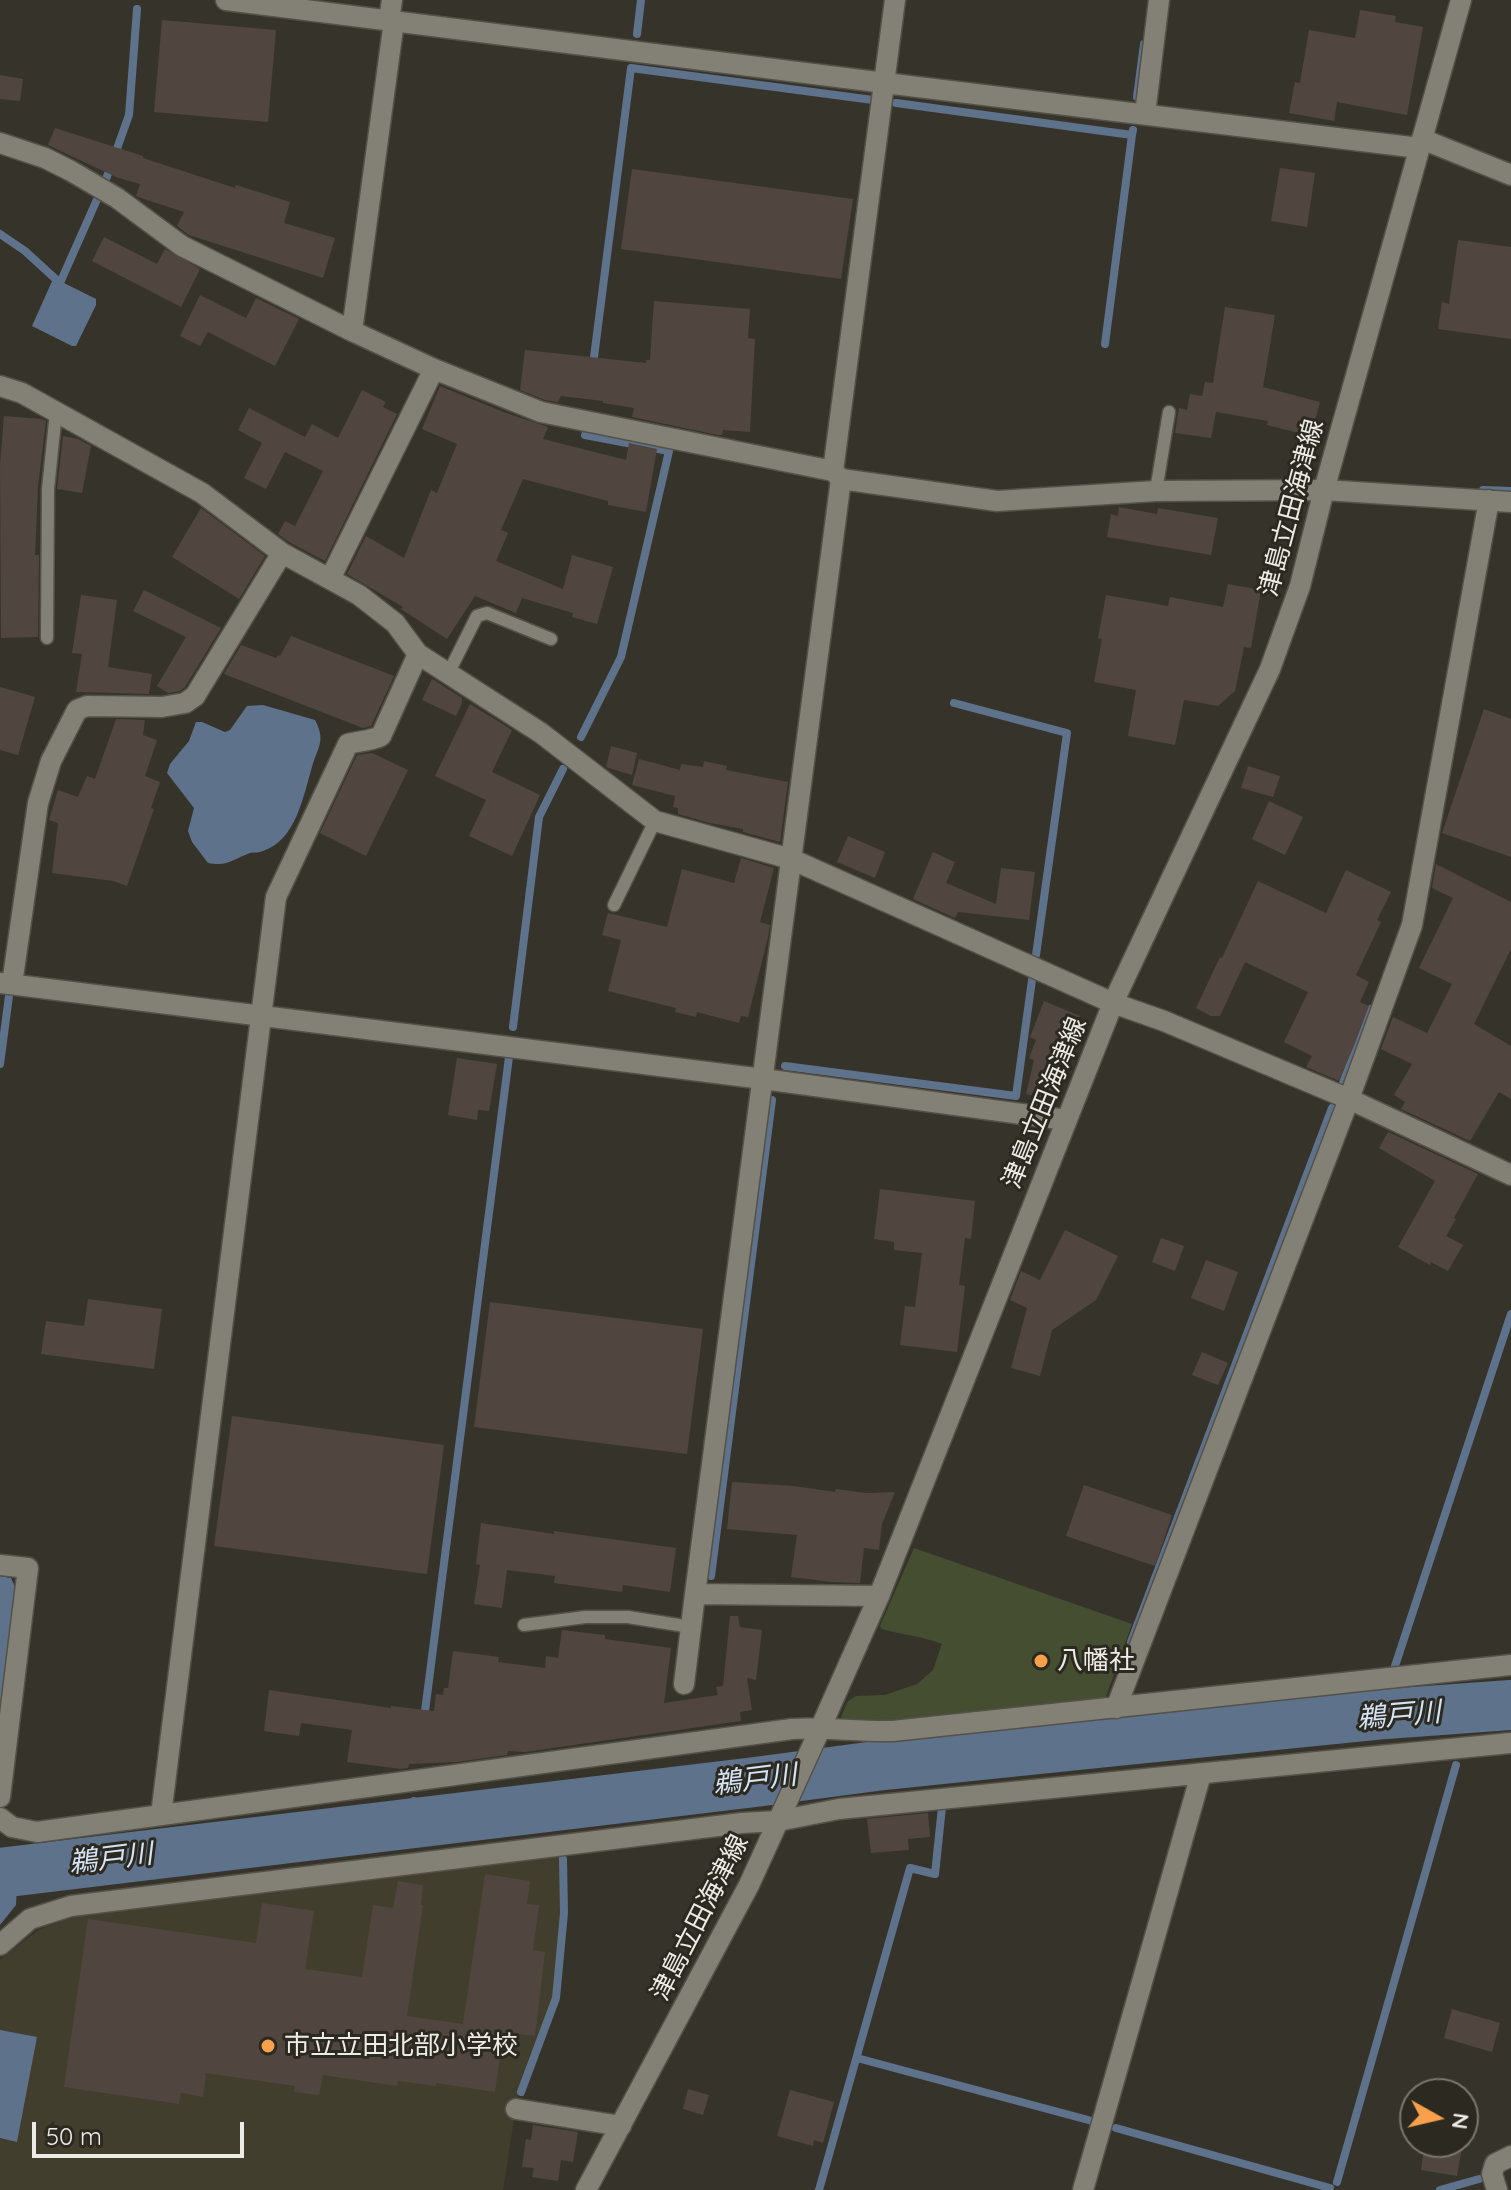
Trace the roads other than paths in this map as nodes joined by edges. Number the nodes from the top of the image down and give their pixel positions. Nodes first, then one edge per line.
1 (226, 0) edge
2 (392, 0) edge
3 (895, 0) edge
4 (1159, 0) edge
5 (1461, 0) edge
6 (392, 21) junction
7 (885, 83) junction
8 (1145, 114) junction
9 (0, 143) edge
10 (1421, 144) junction
11 (1511, 175) edge
12 (352, 331) junction
13 (434, 369) junction
14 (0, 386) edge
15 (56, 412) junction
16 (1169, 412) dead end
17 (837, 475) junction
18 (1324, 490) junction
19 (1156, 491) junction
20 (1489, 500) junction
21 (1511, 502) edge
22 (282, 553) junction
23 (330, 579) junction
24 (47, 638) dead end
25 (551, 639) dead end
26 (418, 654) junction
27 (448, 674) junction
28 (655, 821) junction
29 (791, 859) junction
30 (614, 905) dead end
31 (6, 983) edge
32 (1113, 1003) junction
33 (263, 1016) junction
34 (763, 1079) junction
35 (1349, 1099) junction
36 (1066, 1120) junction
37 (1511, 1175) edge
38 (0, 1565) edge
39 (695, 1594) junction
40 (879, 1596) junction
41 (524, 1625) dead end
42 (691, 1627) junction
43 (1511, 1665) edge
44 (684, 1684) dead end
45 (1116, 1708) junction
46 (818, 1733) junction
47 (1511, 1743) edge
48 (1201, 1774) junction
49 (0, 1797) edge
50 (161, 1815) junction
51 (0, 1818) edge
52 (778, 1821) junction
53 (0, 1945) edge
54 (516, 2109) dead end
55 (621, 2126) junction
56 (1511, 2156) edge
57 (586, 2190) edge
58 (1083, 2190) edge
59 (1497, 2190) edge

1 - 6 street
2 - 6 street
3 - 7 street
4 - 8 street
5 - 10 street, 津島立田海津線
6 - 7 street
6 - 12 street
7 - 8 street
7 - 17 street
8 - 10 street
9 - 12 street
10 - 11 street
10 - 18 street, 津島立田海津線
12 - 13 street
13 - 17 street
13 - 23 street
14 - 15 street
15 - 22 street
15 - 24 lane
16 - 19 lane
17 - 19 street
17 - 29 street
18 - 19 street
18 - 20 street
18 - 32 street, 津島立田海津線
20 - 21 street
20 - 35 street
22 - 23 street
22 - 31 street
23 - 26 street
25 - 27 lane
26 - 27 street
26 - 33 street
27 - 28 street
28 - 29 street
28 - 30 lane
29 - 32 street
29 - 34 street
31 - 33 street
32 - 35 street
32 - 36 street, 津島立田海津線
33 - 34 street
33 - 50 street
34 - 36 street
34 - 39 street
35 - 37 street
35 - 45 street
36 - 40 street, 津島立田海津線
38 - 49 street
39 - 40 street
39 - 42 street
40 - 46 street, 津島立田海津線
41 - 42 lane
42 - 44 street
43 - 45 street
45 - 46 street
46 - 50 street
46 - 52 street, 津島立田海津線
47 - 48 street
48 - 52 street
48 - 58 street
50 - 51 street
52 - 53 street
52 - 55 street, 津島立田海津線
54 - 55 street
55 - 57 street, 津島立田海津線
56 - 59 street

